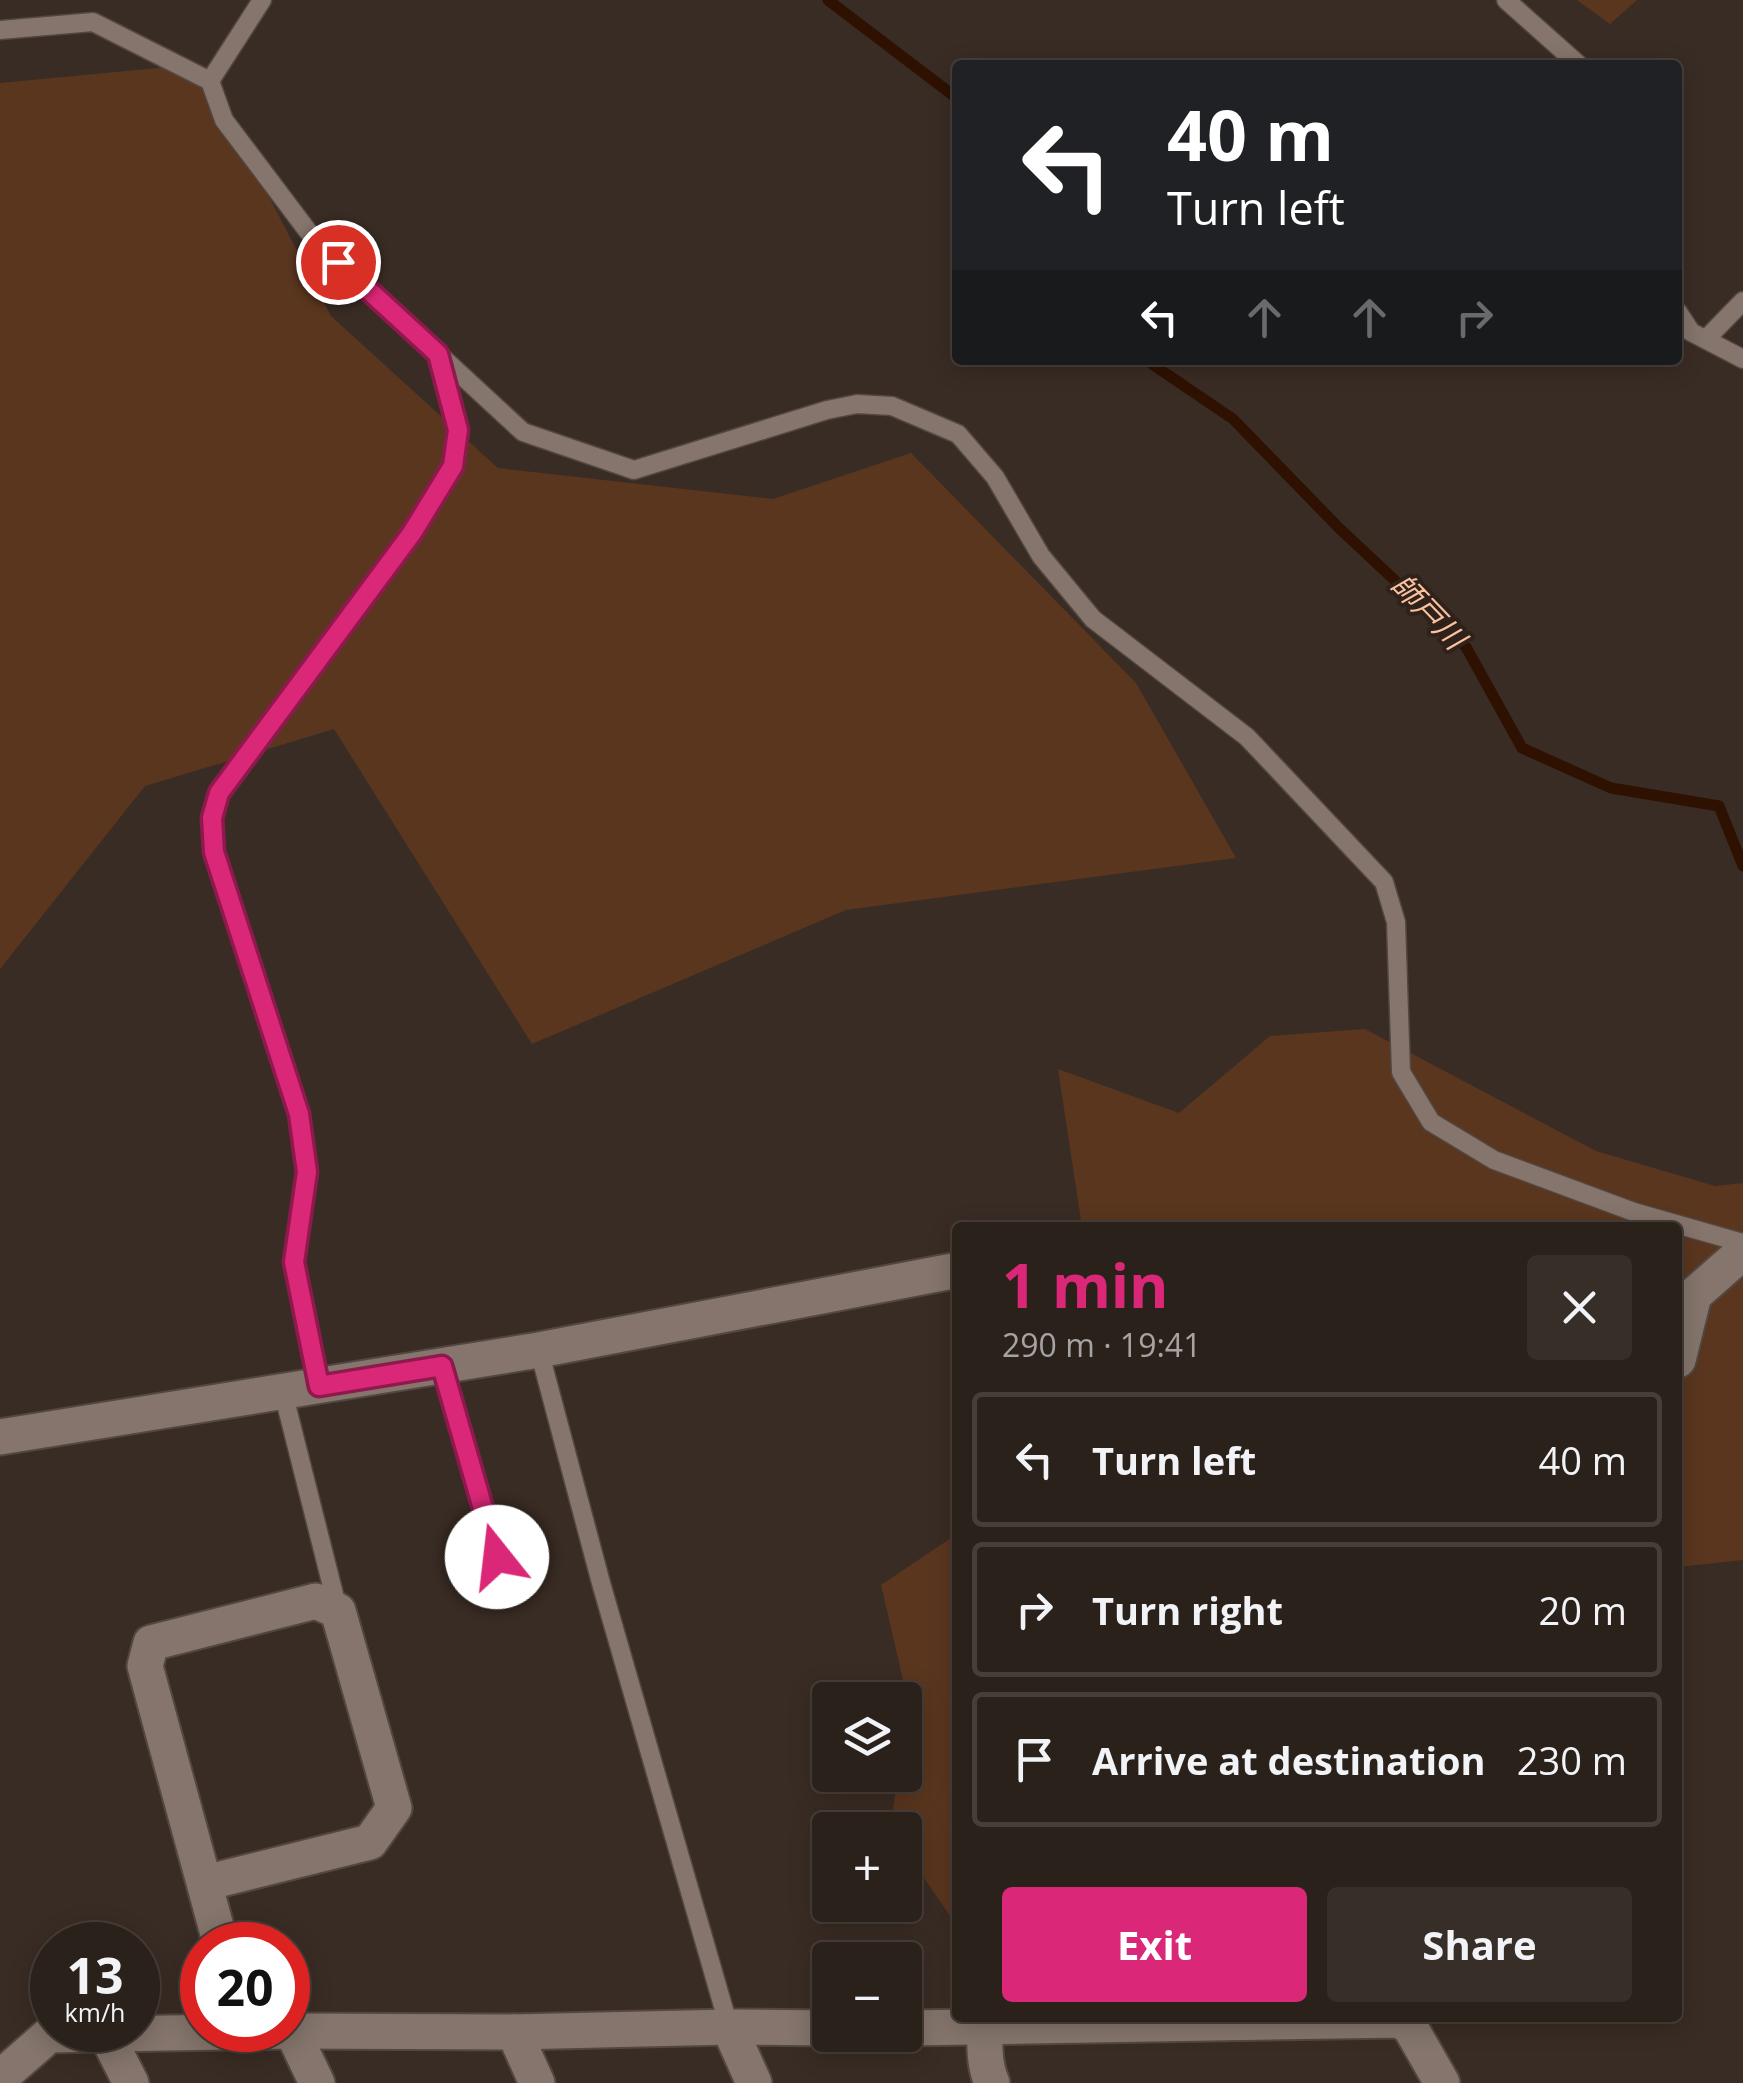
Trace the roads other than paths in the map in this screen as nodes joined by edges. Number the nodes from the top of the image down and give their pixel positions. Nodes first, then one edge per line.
1 (262, 0) edge
2 (1506, 0) edge
3 (0, 30) edge
4 (1572, 60) edge
5 (210, 80) junction
6 (1743, 300) edge
7 (1682, 318) edge
8 (1706, 339) junction
9 (438, 354) junction
10 (1743, 359) edge
11 (1669, 1222) edge
12 (1682, 1226) edge
13 (1743, 1243) edge
14 (1743, 1252) edge
15 (952, 1271) edge
16 (1686, 1293) edge
17 (1682, 1326) edge
18 (539, 1350) junction
19 (442, 1366) junction
20 (319, 1386) junction
21 (283, 1392) junction
22 (0, 1437) edge
23 (497, 1557) dead end
24 (338, 1611) junction
25 (205, 1882) junction
26 (215, 1922) edge
27 (1124, 2022) edge
28 (1402, 2022) edge
29 (987, 2023) edge
30 (729, 2027) junction
31 (922, 2027) edge
32 (812, 2028) edge
33 (310, 2030) edge
34 (514, 2032) junction
35 (30, 2052) edge
36 (115, 2052) edge
37 (302, 2052) edge
38 (0, 2078) edge
39 (131, 2083) edge
40 (317, 2083) edge
41 (538, 2083) edge
42 (754, 2083) edge
43 (992, 2083) edge
44 (1442, 2083) edge

1 - 5 lane
2 - 4 lane
3 - 5 lane
5 - 9 lane
6 - 8 lane
7 - 8 lane
8 - 10 lane
9 - 11 lane
9 - 20 lane
12 - 13 lane
14 - 16 street
15 - 18 street
16 - 17 street
18 - 19 street
18 - 30 lane
19 - 20 street
19 - 23 lane
20 - 21 street
21 - 22 street
21 - 24 lane
24 - 25 street
24 - 25 street
25 - 26 street
27 - 29 street
28 - 44 street
29 - 31 street
29 - 43 street
30 - 32 street
30 - 34 street
30 - 42 street
33 - 34 street
34 - 41 street
35 - 38 street
36 - 39 street
37 - 40 street

